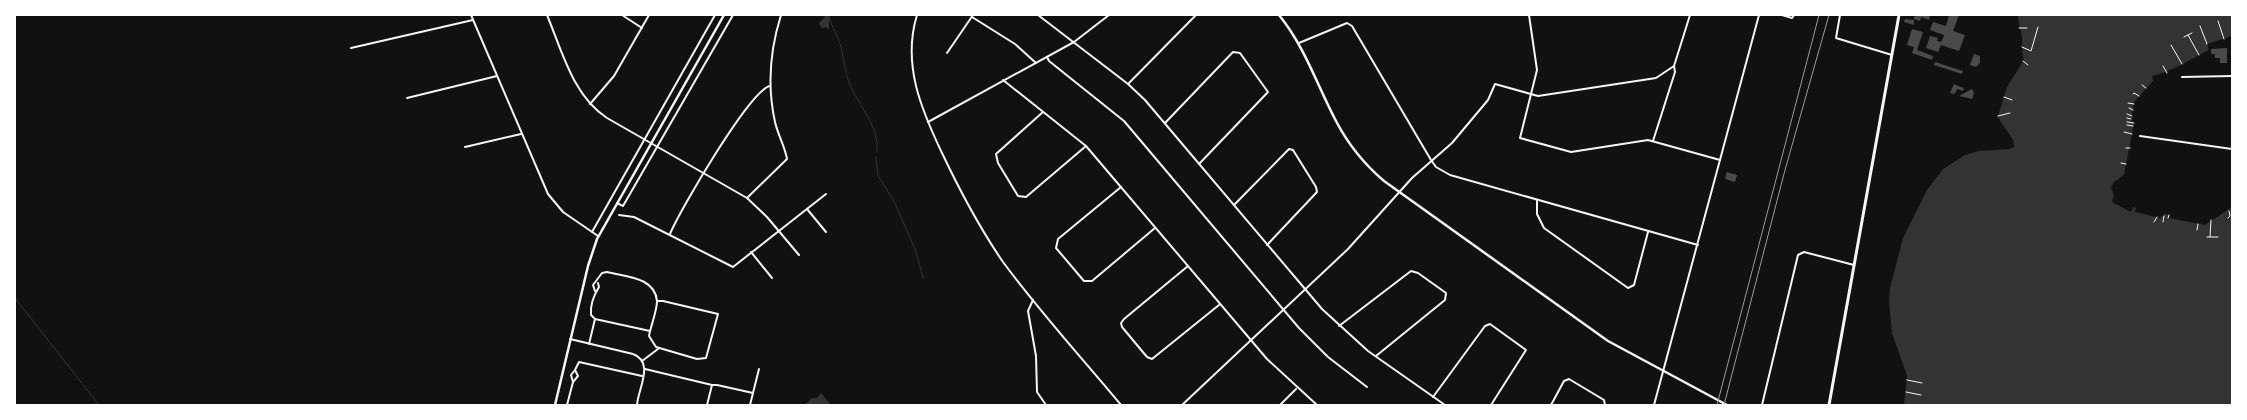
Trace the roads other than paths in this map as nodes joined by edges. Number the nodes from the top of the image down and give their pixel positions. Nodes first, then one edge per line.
1 (471, 15) edge
2 (547, 15) edge
3 (622, 15) edge
4 (649, 15) edge
5 (715, 15) edge
6 (724, 15) edge
7 (734, 15) edge
8 (782, 15) edge
9 (917, 15) edge
10 (1038, 15) edge
11 (1109, 15) edge
12 (1196, 15) edge
13 (1279, 15) edge
14 (1529, 15) edge
15 (1690, 15) edge
16 (1759, 15) edge
17 (1782, 15) edge
18 (1840, 15) edge
19 (1899, 15) edge
20 (973, 16) edge
21 (1794, 16) edge
22 (473, 20) junction
23 (642, 28) junction
24 (1074, 42) junction
25 (1299, 44) junction
26 (351, 48) dead end
27 (947, 53) dead end
28 (1892, 55) junction
29 (1047, 57) junction
30 (1036, 63) junction
31 (1674, 66) junction
32 (497, 76) junction
33 (2232, 76) edge
34 (2182, 77) dead end
35 (1003, 80) junction
36 (1128, 84) junction
37 (770, 86) junction
38 (1530, 94) junction
39 (407, 98) dead end
40 (590, 104) junction
41 (1043, 112) junction
42 (928, 122) junction
43 (1165, 123) junction
44 (521, 134) junction
45 (2140, 136) dead end
46 (645, 139) junction
47 (1654, 141) junction
48 (651, 143) junction
49 (1086, 146) junction
50 (465, 147) dead end
51 (658, 147) junction
52 (2232, 148) edge
53 (1432, 160) junction
54 (1720, 160) junction
55 (1199, 164) junction
56 (704, 172) junction
57 (1121, 187) junction
58 (1398, 193) junction
59 (826, 194) dead end
60 (747, 198) junction
61 (1537, 201) junction
62 (617, 203) junction
63 (1234, 205) junction
64 (806, 209) junction
65 (619, 214) dead end
66 (1156, 228) junction
67 (778, 230) junction
68 (592, 232) junction
69 (826, 232) dead end
70 (1648, 232) junction
71 (670, 234) junction
72 (598, 238) junction
73 (1267, 244) junction
74 (1698, 245) junction
75 (751, 252) junction
76 (799, 255) dead end
77 (1854, 265) junction
78 (1188, 266) junction
79 (772, 278) dead end
80 (597, 282) junction
81 (1305, 289) junction
82 (595, 291) junction
83 (1034, 300) junction
84 (657, 301) junction
85 (1220, 304) junction
86 (1283, 310) junction
87 (594, 319) junction
88 (1339, 326) junction
89 (650, 331) junction
90 (570, 339) junction
91 (1251, 341) junction
92 (589, 344) junction
93 (658, 349) junction
94 (1376, 356) junction
95 (642, 360) junction
96 (645, 369) junction
97 (759, 369) dead end
98 (575, 370) junction
99 (1664, 372) junction
100 (643, 377) junction
101 (573, 382) junction
102 (712, 385) junction
103 (1367, 387) dead end
104 (1296, 388) junction
105 (753, 393) junction
106 (1433, 397) junction
107 (555, 405) edge
108 (567, 405) edge
109 (637, 405) edge
110 (707, 405) edge
111 (750, 405) edge
112 (1046, 405) edge
113 (1121, 405) edge
114 (1182, 405) edge
115 (1280, 405) edge
116 (1316, 405) edge
117 (1445, 405) edge
118 (1491, 405) edge
119 (1551, 405) edge
120 (1605, 405) edge
121 (1654, 405) edge
122 (1726, 405) edge
123 (1762, 405) edge
124 (1829, 405) edge

1 - 22 street
2 - 40 street
3 - 23 street
4 - 23 street
5 - 46 street
6 - 48 street
7 - 51 street
8 - 37 street
9 - 42 street
10 - 24 street
11 - 24 street
12 - 36 street
13 - 25 street
14 - 38 street
15 - 31 street
16 - 54 street
17 - 21 street
18 - 28 street
19 - 28 main road
20 - 27 street
20 - 30 street
22 - 26 street
22 - 32 street
23 - 40 street
24 - 29 street
24 - 36 street
25 - 53 street
25 - 58 street
28 - 77 main road
29 - 30 street
29 - 86 street
30 - 35 street
31 - 38 street
31 - 47 street
32 - 39 street
32 - 44 street
33 - 34 street
35 - 41 street
35 - 42 street
36 - 43 street
37 - 56 street
37 - 60 street
38 - 47 street
38 - 53 street
40 - 46 street
41 - 49 street
41 - 49 street
42 - 83 street
43 - 55 street
43 - 55 street
44 - 50 street
44 - 68 street
45 - 52 street
46 - 48 street
46 - 68 street
47 - 54 street
48 - 51 street
48 - 62 street
49 - 57 street
51 - 56 street
51 - 62 street
53 - 58 street
53 - 61 street
54 - 74 street
55 - 63 street
56 - 60 street
56 - 71 street
57 - 66 street
57 - 66 street
58 - 81 street
58 - 99 street
59 - 64 street
60 - 67 street
61 - 70 street
61 - 70 street
62 - 72 street
63 - 73 street
63 - 73 street
64 - 67 street
64 - 69 street
65 - 71 street
66 - 78 street
67 - 75 street
67 - 76 street
68 - 72 street
70 - 74 street
71 - 75 street
72 - 90 street
73 - 81 street
74 - 99 street
75 - 79 street
77 - 123 street
77 - 124 main road
78 - 85 street
78 - 85 street
80 - 82 street
80 - 82 street
80 - 84 street
81 - 86 street
81 - 88 street
82 - 87 street
83 - 112 street
83 - 113 street
84 - 89 street
84 - 93 street
85 - 91 street
86 - 91 street
86 - 103 street
87 - 89 street
87 - 92 street
88 - 94 street
88 - 94 street
89 - 93 street
90 - 92 street
90 - 107 street
91 - 104 street
91 - 114 street
92 - 95 street
93 - 95 street
94 - 106 street
95 - 96 street
96 - 100 street
96 - 102 street
97 - 105 street
98 - 100 street
98 - 101 street
98 - 101 street
99 - 121 street
99 - 122 street
100 - 109 street
101 - 108 street
102 - 105 street
102 - 110 street
104 - 115 street
104 - 116 street
105 - 111 street
106 - 117 street
106 - 118 street
119 - 120 street

